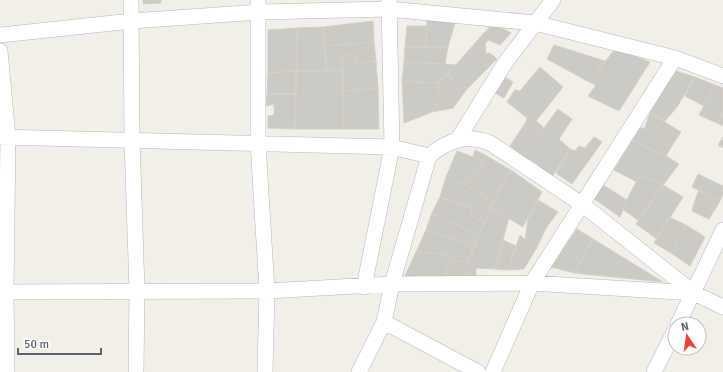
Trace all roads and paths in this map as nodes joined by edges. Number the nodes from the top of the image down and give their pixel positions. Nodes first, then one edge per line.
1 (131, 0) edge
2 (553, 0) edge
3 (389, 4) edge
4 (259, 6) edge
5 (132, 21) junction
6 (535, 23) junction
7 (0, 35) edge
8 (0, 51) edge
9 (675, 58) junction
10 (723, 76) edge
11 (4, 137) edge
12 (458, 139) junction
13 (132, 140) junction
14 (258, 143) junction
15 (392, 147) junction
16 (429, 156) junction
17 (583, 205) junction
18 (723, 230) edge
19 (532, 283) junction
20 (392, 284) junction
21 (364, 287) junction
22 (137, 290) junction
23 (267, 291) junction
24 (3, 292) edge
25 (694, 293) junction
26 (723, 307) edge
27 (682, 316) edge
28 (384, 322) junction
29 (667, 346) edge
30 (8, 372) edge
31 (136, 372) edge
32 (266, 372) edge
33 (359, 372) edge
34 (478, 372) edge
35 (493, 372) edge
36 (654, 372) edge

1 - 5 street
2 - 6 street
3 - 4 street
3 - 6 street
3 - 15 street
4 - 5 street
4 - 14 street
5 - 7 street
5 - 13 street
6 - 9 street
6 - 12 street
8 - 11 street
9 - 10 street
9 - 17 street
11 - 13 street
11 - 24 street
12 - 16 street
12 - 17 street
13 - 14 street
13 - 22 street
14 - 15 street
14 - 23 street
15 - 16 street
15 - 21 street
16 - 20 street
17 - 19 street
17 - 25 street
18 - 25 street
19 - 20 street
19 - 25 street
19 - 35 street
20 - 21 street
20 - 28 street
21 - 23 street
22 - 23 street
22 - 24 street
22 - 31 street
23 - 32 street
24 - 30 street
25 - 26 street
25 - 27 street
28 - 33 street
28 - 34 street
29 - 36 street

